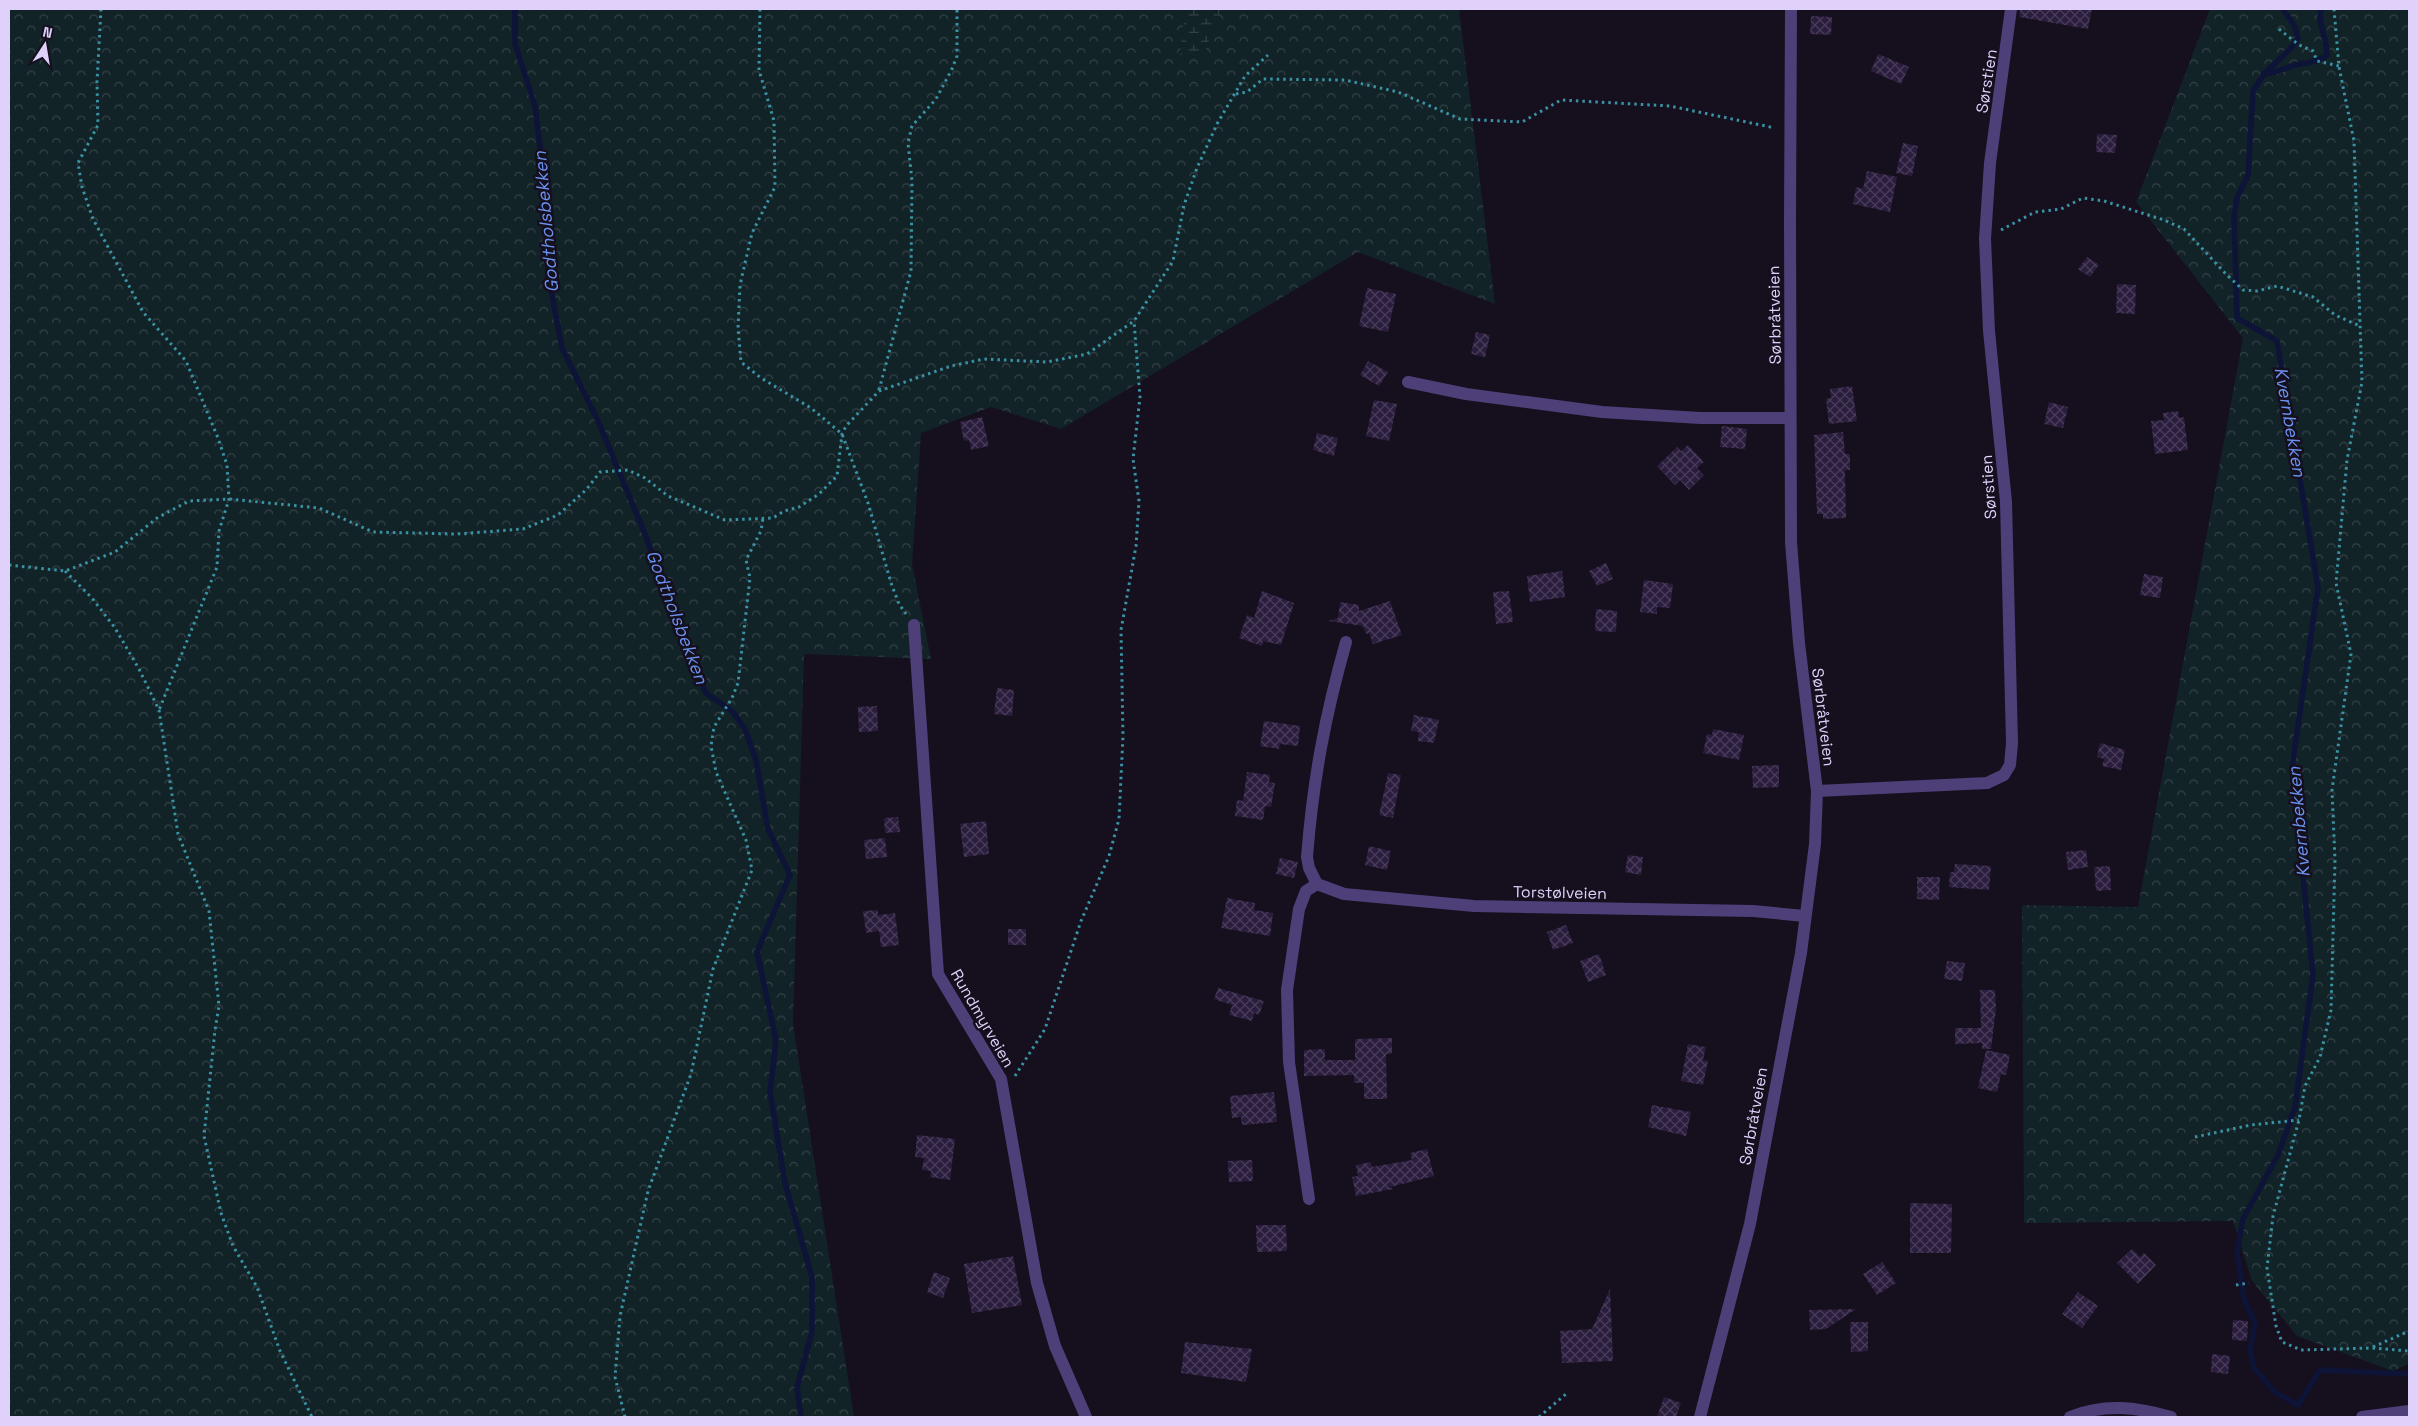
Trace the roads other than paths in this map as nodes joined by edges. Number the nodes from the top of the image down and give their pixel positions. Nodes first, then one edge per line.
1 (1792, 9) edge
2 (2011, 9) edge
3 (1408, 382) dead end
4 (1790, 418) junction
5 (914, 625) road end
6 (1346, 642) dead end
7 (1817, 791) junction
8 (1317, 884) junction
9 (1805, 916) junction
10 (1309, 1199) dead end
11 (2409, 1411) edge
12 (1086, 1417) edge
13 (1700, 1417) edge
14 (2070, 1417) edge
15 (2171, 1417) edge
16 (2362, 1417) edge

1 - 4 street, Sørbråtveien
2 - 7 street, Sørstien
3 - 4 street
4 - 7 street, Sørbråtveien
5 - 12 street, Rundmyrveien
6 - 8 street
7 - 9 street, Sørbråtveien
8 - 9 street, Torstølveien
8 - 10 street
9 - 13 street, Sørbråtveien
11 - 16 street
14 - 15 street

